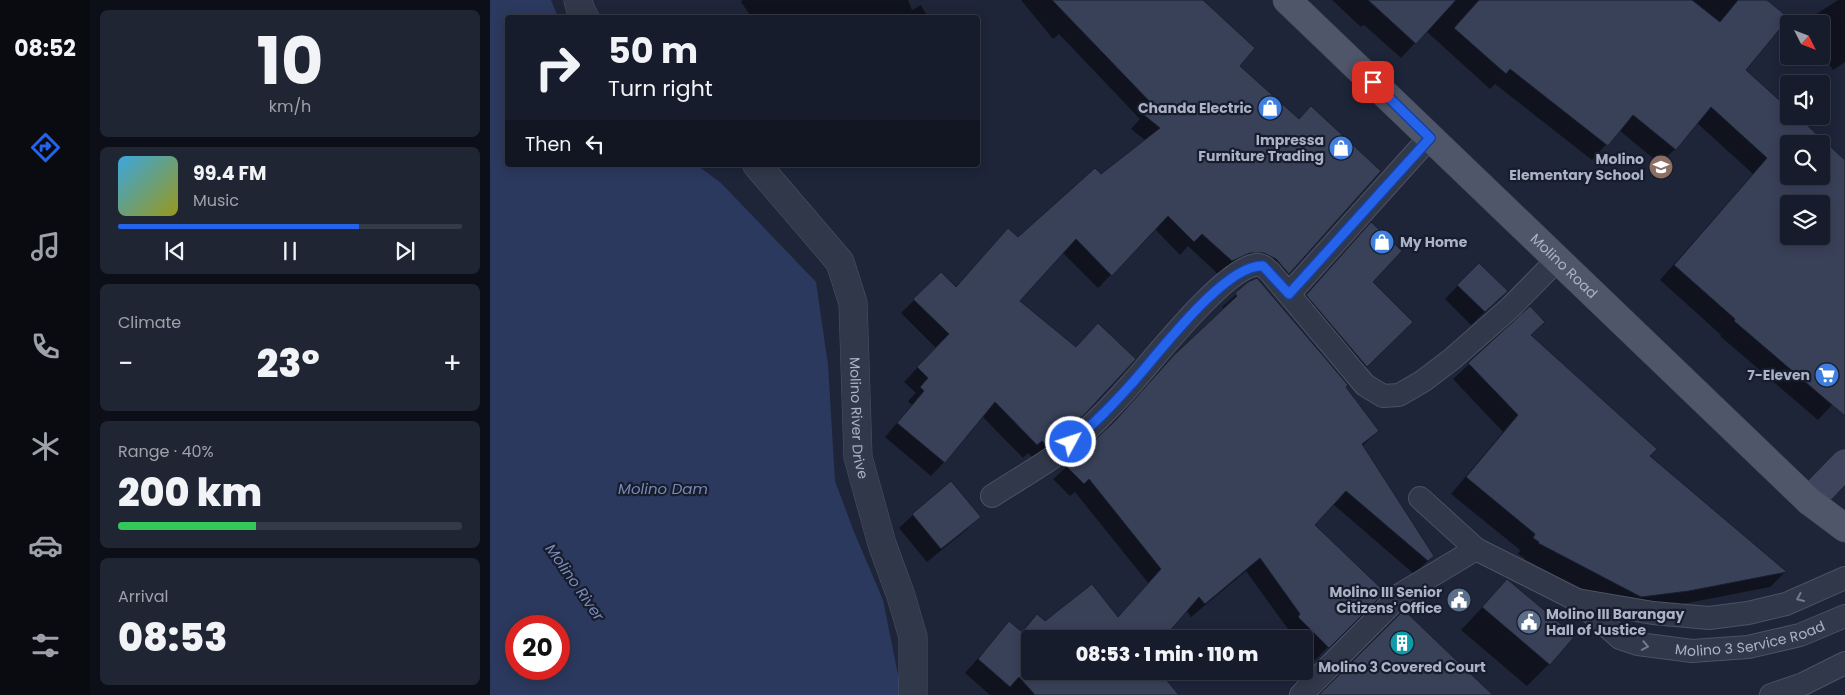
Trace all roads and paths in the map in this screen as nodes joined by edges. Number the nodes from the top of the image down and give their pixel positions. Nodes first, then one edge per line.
1 (578, 0) edge
2 (1286, 0) edge
3 (583, 15) edge
4 (1430, 138) junction
5 (759, 167) edge
6 (1558, 260) junction
7 (1289, 294) junction
8 (1845, 464) edge
9 (992, 496) dead end
10 (1420, 498) dead end
11 (1809, 501) junction
12 (1845, 528) edge
13 (1476, 549) junction
14 (1845, 578) edge
15 (1576, 600) junction
16 (1845, 616) edge
17 (1845, 663) edge
18 (913, 695) edge
19 (1301, 695) edge
20 (1771, 695) edge

1 - 3 street
2 - 4 main road, Molino Road
4 - 6 main road, Molino Road
4 - 7 lane
5 - 18 street, Molino River Drive
6 - 7 lane
6 - 11 main road, Molino Road
7 - 9 lane
8 - 11 main road
10 - 13 lane, Molino 3 Service Road
11 - 12 main road, Molino Road
13 - 15 lane, Molino 3 Service Road
13 - 19 lane
14 -> 15 lane, Molino 3 Service Road
15 -> 16 lane, Molino 3 Service Road
17 - 20 lane

